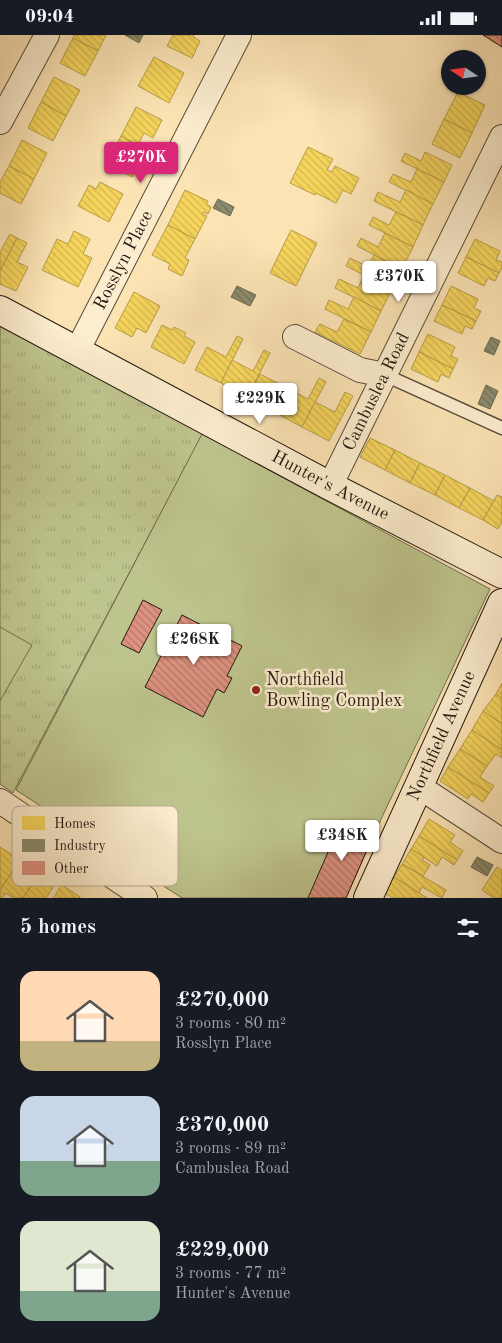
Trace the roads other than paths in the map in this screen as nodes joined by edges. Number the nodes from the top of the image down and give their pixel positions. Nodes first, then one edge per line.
1 (46, 35) edge
2 (239, 35) edge
3 (0, 123) edge
4 (502, 137) edge
5 (0, 310) edge
6 (295, 337) dead end
7 (77, 351) junction
8 (385, 375) junction
9 (502, 428) edge
10 (330, 486) junction
11 (502, 574) edge
12 (502, 603) edge
13 (418, 786) junction
14 (0, 801) edge
15 (12, 809) edge
16 (502, 841) edge
17 (127, 886) edge
18 (145, 898) edge
19 (368, 898) edge

1 - 3 street
2 - 7 street, Rosslyn Place
4 - 8 street, Cambuslea Road
5 - 7 street, Hunter's Avenue
6 - 8 street
7 - 10 street, Hunter's Avenue
8 - 9 lane
8 - 10 street, Cambuslea Road
10 - 11 street, Hunter's Avenue
12 - 13 street, Northfield Avenue
13 - 16 street
13 - 19 street, Northfield Avenue
14 - 15 street
17 - 18 street

